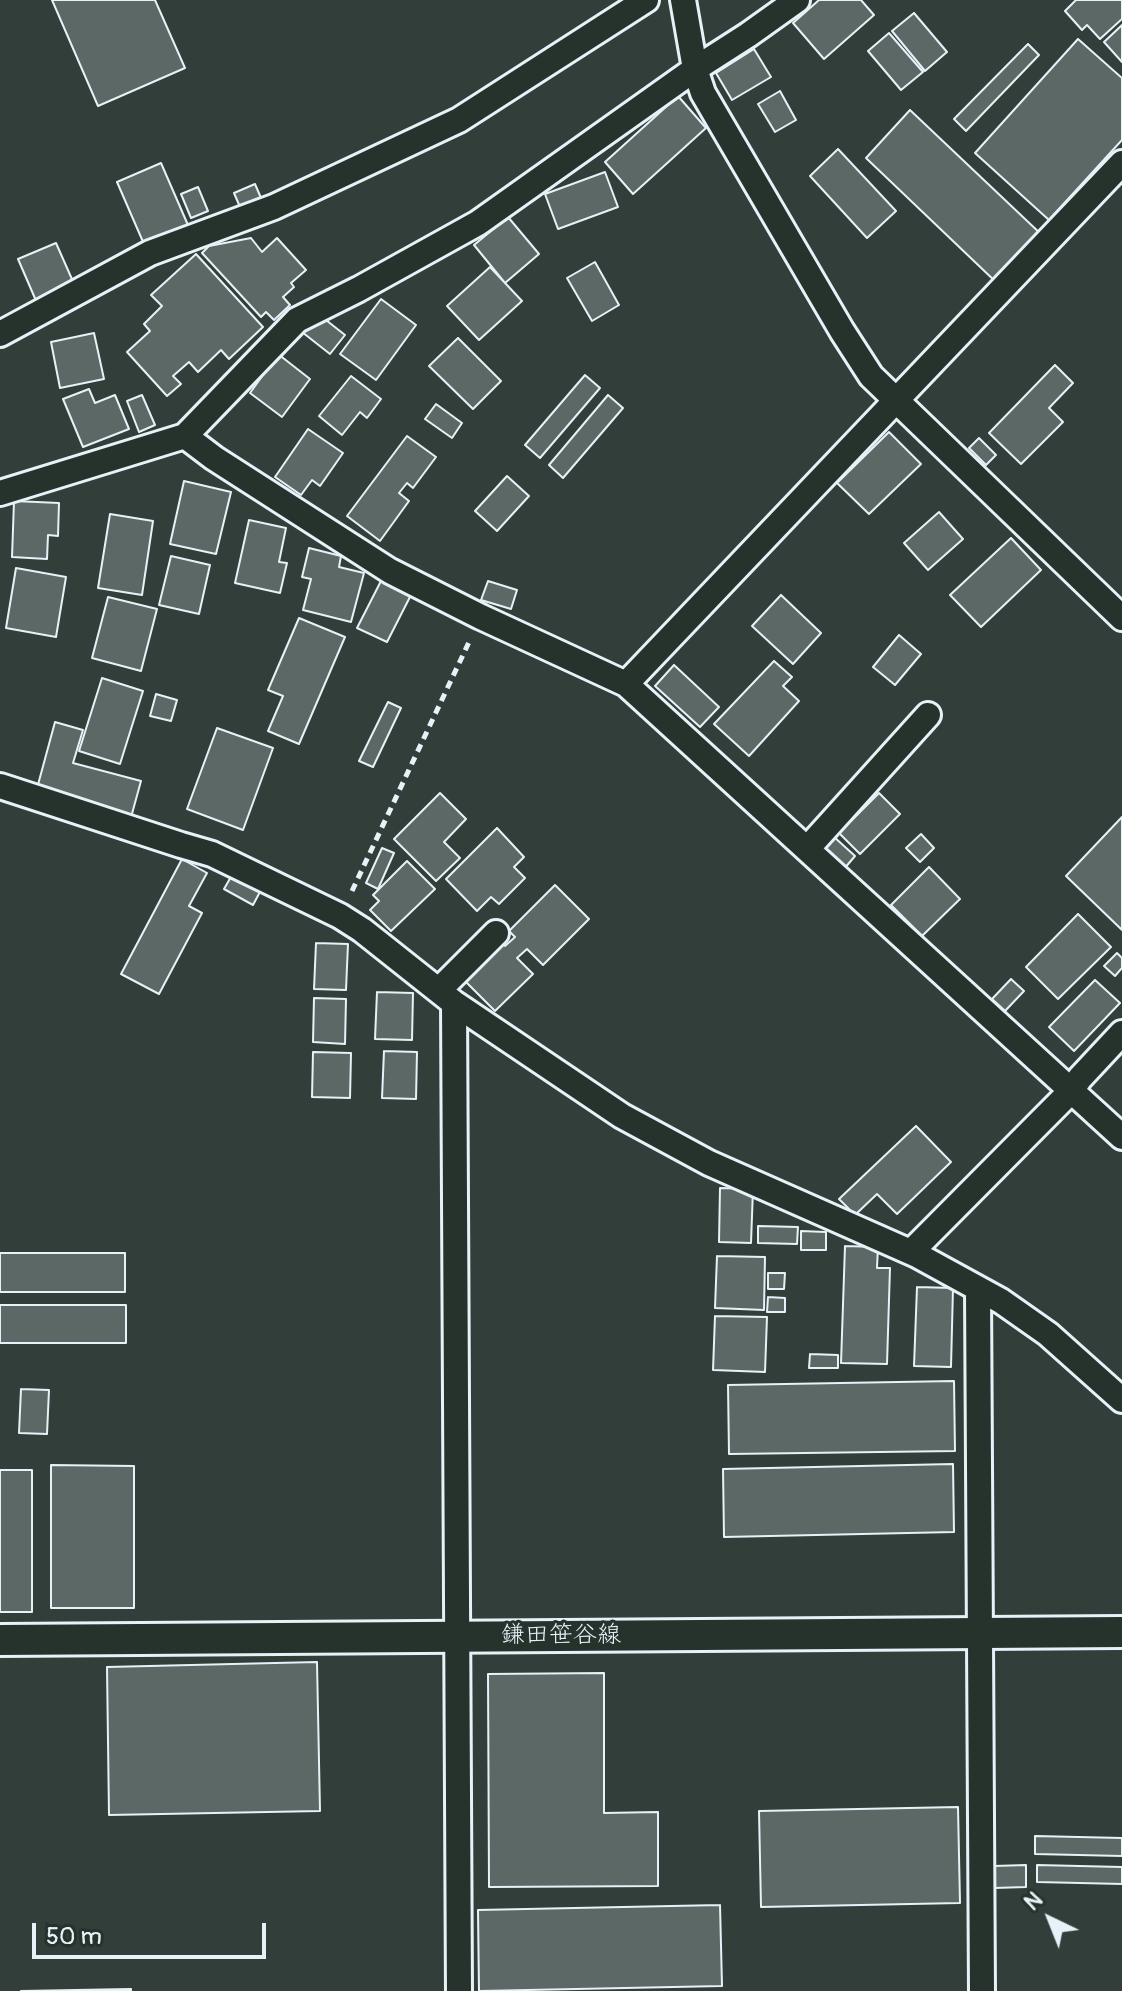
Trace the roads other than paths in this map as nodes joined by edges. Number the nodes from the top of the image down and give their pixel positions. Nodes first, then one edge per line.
1 (646, 0) edge
2 (683, 0) edge
3 (797, 0) edge
4 (695, 69) junction
5 (1122, 163) edge
6 (0, 334) edge
7 (895, 401) junction
8 (185, 436) junction
9 (0, 493) edge
10 (1122, 618) edge
11 (626, 684) junction
12 (928, 715) dead end
13 (0, 786) edge
14 (807, 849) junction
15 (496, 933) dead end
16 (447, 996) junction
17 (1122, 1033) edge
18 (1071, 1091) junction
19 (1122, 1137) edge
20 (911, 1252) junction
21 (978, 1290) junction
22 (1122, 1400) edge
23 (981, 1632) junction
24 (1122, 1632) edge
25 (458, 1636) junction
26 (0, 1640) edge
27 (459, 1991) edge
28 (982, 1991) edge

1 - 6 street
2 - 4 street
3 - 4 street
4 - 7 street
4 - 8 street
5 - 7 street
7 - 10 street
7 - 11 street
8 - 9 street
8 - 11 street
11 - 14 street
12 - 14 street
13 - 16 street
14 - 18 street
15 - 16 street
16 - 20 street
16 - 25 street
17 - 18 street
18 - 19 street
18 - 20 street
20 - 21 street
21 - 22 street
21 - 23 street
23 - 24 street, 鎌田笹谷線
23 - 25 street, 鎌田笹谷線
23 - 28 street
25 - 26 street, 鎌田笹谷線
25 - 27 street

